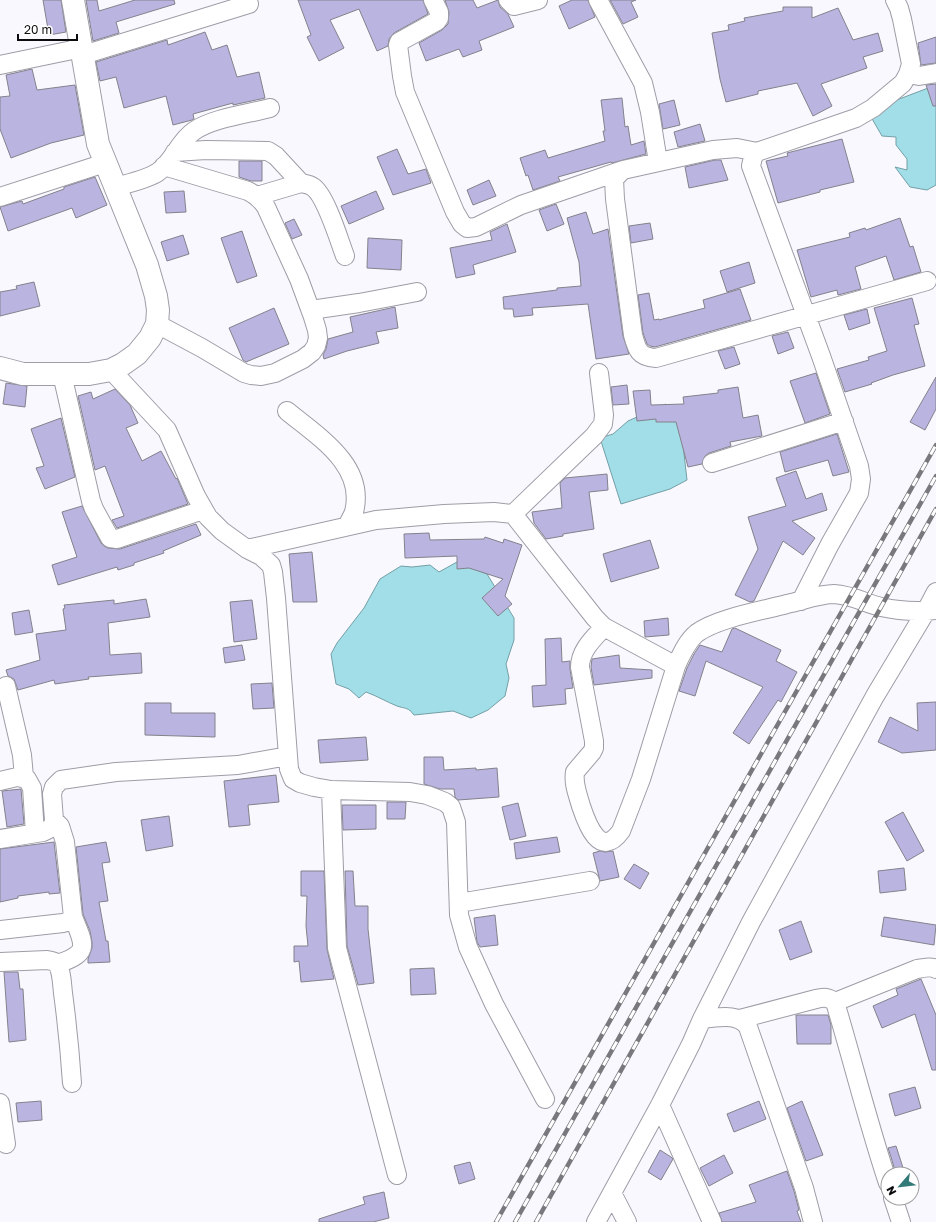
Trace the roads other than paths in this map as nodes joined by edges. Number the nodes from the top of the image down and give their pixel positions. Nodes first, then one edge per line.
1 (73, 0) edge
2 (433, 0) edge
3 (508, 0) edge
4 (538, 0) edge
5 (598, 0) edge
6 (895, 0) edge
7 (249, 4) dead end
8 (83, 52) junction
9 (0, 65) edge
10 (936, 73) edge
11 (908, 74) junction
12 (270, 108) dead end
13 (757, 152) junction
14 (169, 159) junction
15 (658, 162) junction
16 (105, 163) junction
17 (623, 170) junction
18 (301, 184) junction
19 (115, 187) junction
20 (257, 196) junction
21 (0, 197) edge
22 (345, 256) dead end
23 (927, 281) dead end
24 (417, 292) dead end
25 (310, 310) junction
26 (806, 315) junction
27 (156, 324) junction
28 (0, 368) edge
29 (111, 370) junction
30 (599, 373) dead end
31 (62, 374) junction
32 (286, 411) dead end
33 (844, 421) junction
34 (712, 463) dead end
35 (203, 510) junction
36 (513, 514) junction
37 (347, 526) junction
38 (247, 549) junction
39 (936, 592) edge
40 (800, 601) junction
41 (931, 611) edge
42 (604, 627) junction
43 (676, 666) junction
44 (6, 686) dead end
45 (288, 756) junction
46 (24, 777) junction
47 (0, 782) edge
48 (331, 790) junction
49 (54, 820) junction
50 (35, 833) junction
51 (0, 839) edge
52 (590, 881) dead end
53 (459, 903) junction
54 (73, 917) junction
55 (0, 930) edge
56 (0, 962) edge
57 (57, 964) junction
58 (935, 967) edge
59 (834, 1002) junction
60 (702, 1019) junction
61 (740, 1019) junction
62 (72, 1083) dead end
63 (545, 1099) dead end
64 (0, 1103) edge
65 (660, 1105) junction
66 (6, 1144) dead end
67 (882, 1166) edge
68 (397, 1175) dead end
69 (612, 1192) junction
70 (896, 1206) edge
71 (596, 1222) edge
72 (627, 1222) edge
73 (712, 1222) edge
74 (813, 1222) edge
75 (901, 1222) edge

1 - 8 street
2 - 17 street
3 - 4 street
5 - 15 street
6 - 11 street
7 - 8 street
8 - 9 street
8 - 16 street
10 - 11 street
11 - 13 street
12 - 14 street
13 - 15 street
13 - 26 street
14 - 18 street
14 - 19 street
14 - 20 street
15 - 17 street
16 - 19 street
16 - 21 street
17 - 26 street
18 - 20 street
18 - 22 street
19 - 27 street
20 - 25 street
23 - 26 street
24 - 25 street
25 - 27 street
26 - 33 street
27 - 29 street
28 - 31 street
29 - 31 street
29 - 35 street
30 - 36 street
31 - 35 street
32 - 37 street
33 - 34 street
33 - 40 street
35 - 38 street
36 - 37 street
36 - 42 street
37 - 38 street
38 - 45 street
39 - 41 street
40 - 41 street
40 - 43 street
41 - 60 street
42 - 43 street
42 - 43 street
44 - 46 street
45 - 48 street
45 - 49 street
46 - 47 street
46 - 50 street
48 - 53 street
48 - 68 street
49 - 50 street
49 - 54 street
50 - 51 street
52 - 53 street
53 - 63 street
54 - 55 street
54 - 57 street
56 - 57 street
57 - 62 street
58 - 59 street
59 - 61 street
59 - 67 street
60 - 61 street
60 - 65 street
61 - 74 street
64 - 66 street
65 - 69 street
65 - 73 street
69 - 71 street
69 - 72 street
70 - 75 street

